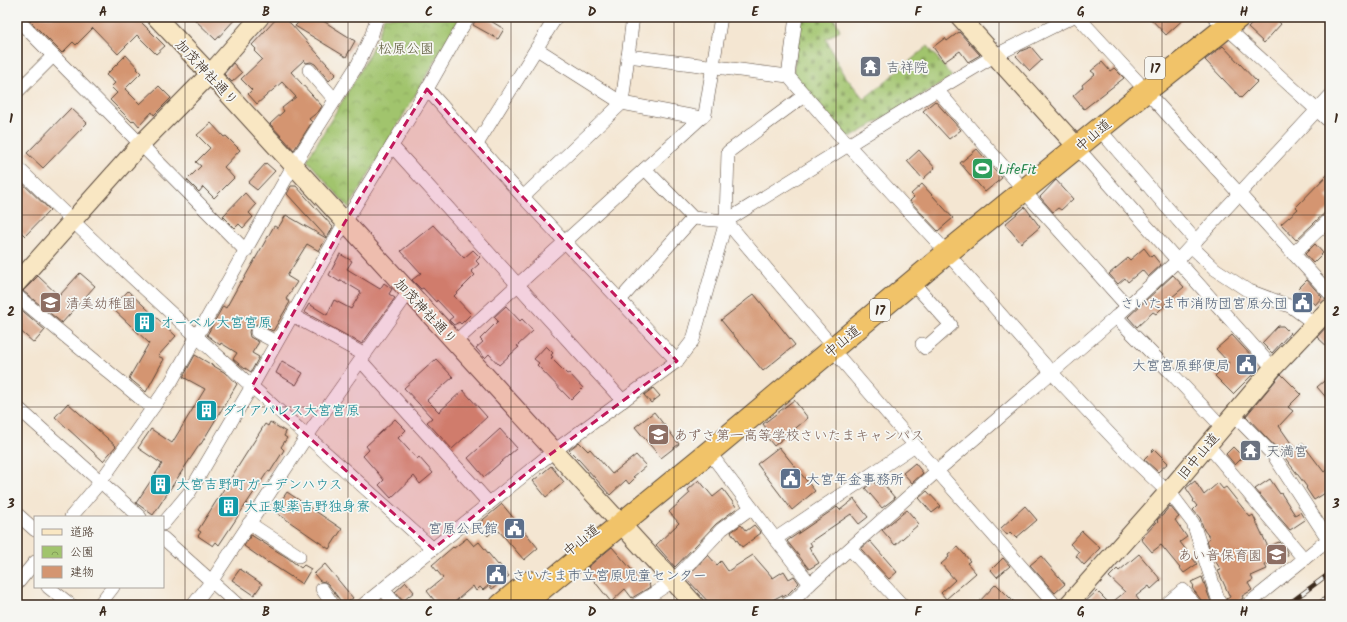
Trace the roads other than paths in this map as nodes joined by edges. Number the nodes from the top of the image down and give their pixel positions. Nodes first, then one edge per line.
1 (156, 17) edge
2 (260, 17) edge
3 (377, 17) edge
4 (468, 17) edge
5 (556, 17) edge
6 (633, 17) edge
7 (722, 17) edge
8 (796, 17) edge
9 (960, 17) edge
10 (1072, 17) edge
11 (1078, 17) edge
12 (17, 19) edge
13 (1222, 19) edge
14 (537, 49) junction
15 (53, 56) junction
16 (628, 56) junction
17 (994, 56) junction
18 (713, 66) junction
19 (310, 70) dead end
20 (210, 74) junction
21 (788, 76) junction
22 (1142, 86) junction
23 (428, 89) junction
24 (937, 90) junction
25 (17, 92) edge
26 (805, 95) junction
27 (1330, 96) edge
28 (335, 100) junction
29 (622, 103) junction
30 (1316, 109) junction
31 (701, 118) junction
32 (1330, 122) edge
33 (1100, 129) junction
34 (140, 144) junction
35 (476, 144) junction
36 (1073, 144) junction
37 (848, 145) junction
38 (392, 146) junction
39 (293, 166) junction
40 (17, 167) edge
41 (645, 169) junction
42 (1020, 186) junction
43 (1239, 195) junction
44 (523, 197) junction
45 (693, 218) junction
46 (1330, 219) edge
47 (72, 221) junction
48 (726, 221) junction
49 (345, 222) junction
50 (565, 242) junction
51 (1193, 244) junction
52 (944, 249) junction
53 (246, 251) junction
54 (1293, 254) junction
55 (1177, 261) junction
56 (17, 283) edge
57 (913, 283) junction
58 (517, 284) junction
59 (408, 293) junction
60 (1330, 294) edge
61 (17, 296) edge
62 (620, 300) junction
63 (1128, 306) junction
64 (1330, 308) edge
65 (292, 315) junction
66 (1116, 317) junction
67 (1315, 324) junction
68 (258, 332) dead end
69 (197, 336) junction
70 (276, 342) junction
71 (455, 342) junction
72 (829, 344) junction
73 (922, 344) dead end
74 (363, 358) junction
75 (677, 361) junction
76 (1273, 368) junction
77 (1052, 373) junction
78 (252, 386) junction
79 (623, 401) junction
80 (17, 407) edge
81 (152, 408) junction
82 (1227, 421) junction
83 (307, 436) junction
84 (1207, 444) junction
85 (915, 445) junction
86 (554, 451) junction
87 (709, 452) junction
88 (937, 471) junction
89 (101, 481) junction
90 (1168, 492) junction
91 (489, 503) junction
92 (751, 508) junction
93 (17, 514) edge
94 (72, 516) edge
95 (139, 516) edge
96 (617, 519) junction
97 (164, 523) edge
98 (249, 523) junction
99 (34, 529) edge
100 (1329, 538) edge
101 (164, 539) edge
102 (775, 539) junction
103 (433, 549) junction
104 (850, 549) junction
105 (299, 556) dead end
106 (1304, 559) junction
107 (32, 570) edge
108 (673, 581) junction
109 (211, 582) junction
110 (17, 584) edge
111 (810, 584) junction
112 (49, 588) edge
113 (112, 588) edge
114 (383, 589) junction
115 (322, 590) dead end
116 (1168, 603) dead end
117 (71, 605) edge
118 (99, 605) edge
119 (193, 605) edge
120 (238, 605) edge
121 (333, 605) edge
122 (364, 605) edge
123 (396, 605) edge
124 (501, 605) edge
125 (522, 605) edge
126 (636, 605) edge
127 (695, 605) edge
128 (785, 605) edge
129 (902, 605) edge
130 (1055, 605) edge
131 (1068, 605) edge
132 (1195, 605) edge
133 (1220, 605) edge
134 (1247, 605) edge

1 - 20 street, 加茂神社通り
2 - 20 street
3 - 28 street
4 - 23 street
5 - 14 street
6 - 16 street
7 - 18 street
8 - 21 street
9 - 17 street
10 - 17 street
11 - 22 street
12 - 15 street
13 - 22 highway, 中山道 / 17
13 - 30 street
14 - 29 street
14 - 35 street
15 - 25 street
15 - 34 street
16 - 18 street
16 - 29 street
17 - 24 street
17 - 36 street
18 - 21 street
18 - 31 street
19 - 28 street
20 - 34 street
20 - 39 street, 加茂神社通り
21 - 26 street
22 - 33 highway, 中山道 / 17
22 - 36 highway, 中山道 / 17
22 - 43 street
23 - 35 street
23 - 38 street
24 - 37 street
24 - 42 street
26 - 37 street
26 - 48 street
27 - 30 street
28 - 39 street
29 - 31 street
29 - 44 street
30 - 32 street
30 - 43 street
31 - 41 street
33 - 36 highway, 中山道 / 17
33 - 51 street
34 - 47 street
34 - 53 street
35 - 44 street
36 - 42 highway, 中山道 / 17
36 - 55 street
37 - 48 street
37 - 52 street
38 - 49 street
38 - 58 street
39 - 49 street, 加茂神社通り
39 - 53 street
40 - 47 street
41 - 45 street
41 - 50 street
42 - 52 highway, 中山道 / 17
42 - 63 street
43 - 51 street
43 - 54 street
44 - 50 street
45 - 48 street
45 - 62 street
46 - 54 street
47 - 56 street
47 - 69 street
48 - 72 street
48 - 75 street
49 - 59 street, 加茂神社通り
49 - 65 street
50 - 58 street
50 - 62 street
51 - 55 street
51 - 67 street
52 - 57 highway, 中山道 / 17
52 - 72 highway, 中山道 / 17
52 - 77 street
53 - 69 street
54 - 60 street
55 - 63 street
55 - 76 street
57 - 72 highway, 中山道 / 17
57 - 73 street
58 - 71 street
58 - 79 street
59 - 71 street, 加茂神社通り
59 - 74 street
61 - 81 street
62 - 75 street
63 - 66 street
64 - 67 street, 旧中山道
65 - 70 street
65 - 74 street
66 - 77 street
66 - 82 street
67 - 76 street, 旧中山道
68 - 70 street
69 - 78 street
69 - 81 street
70 - 78 street
71 - 86 street, 加茂神社通り
72 - 85 street
72 - 87 highway, 中山道 / 17
72 - 96 highway, 中山道 / 17
74 - 83 street
74 - 91 street
75 - 79 street
76 - 82 street, 旧中山道
77 - 88 street
77 - 90 street
78 - 83 street
78 - 97 street
79 - 86 street
80 - 89 street
81 - 89 street
82 - 84 street, 旧中山道
82 - 100 street
83 - 98 street
83 - 103 street
84 - 90 street, 旧中山道
84 - 106 street
85 - 88 street
85 - 102 street
86 - 91 street
86 - 96 street, 加茂神社通り
87 - 92 street
87 - 96 highway, 中山道 / 17
88 - 104 street
88 - 130 street
89 - 94 street
89 - 95 street
90 - 131 street, 旧中山道
90 - 133 street
91 - 103 street
92 - 102 street
92 - 108 street
93 - 99 street
96 - 108 street, 加茂神社通り
96 - 124 highway, 中山道 / 17
96 - 125 highway, 中山道 / 17
98 - 105 street
98 - 109 street
100 - 106 street
101 - 109 street
102 - 111 street
103 - 114 street
104 - 111 street
104 - 129 street
106 - 134 street
107 - 110 street
108 - 126 street
108 - 127 street, 加茂神社通り
109 - 119 street
109 - 120 street
111 - 128 street
112 - 117 street
113 - 118 street
114 - 122 street
114 - 123 street
115 - 121 street
116 - 132 street

